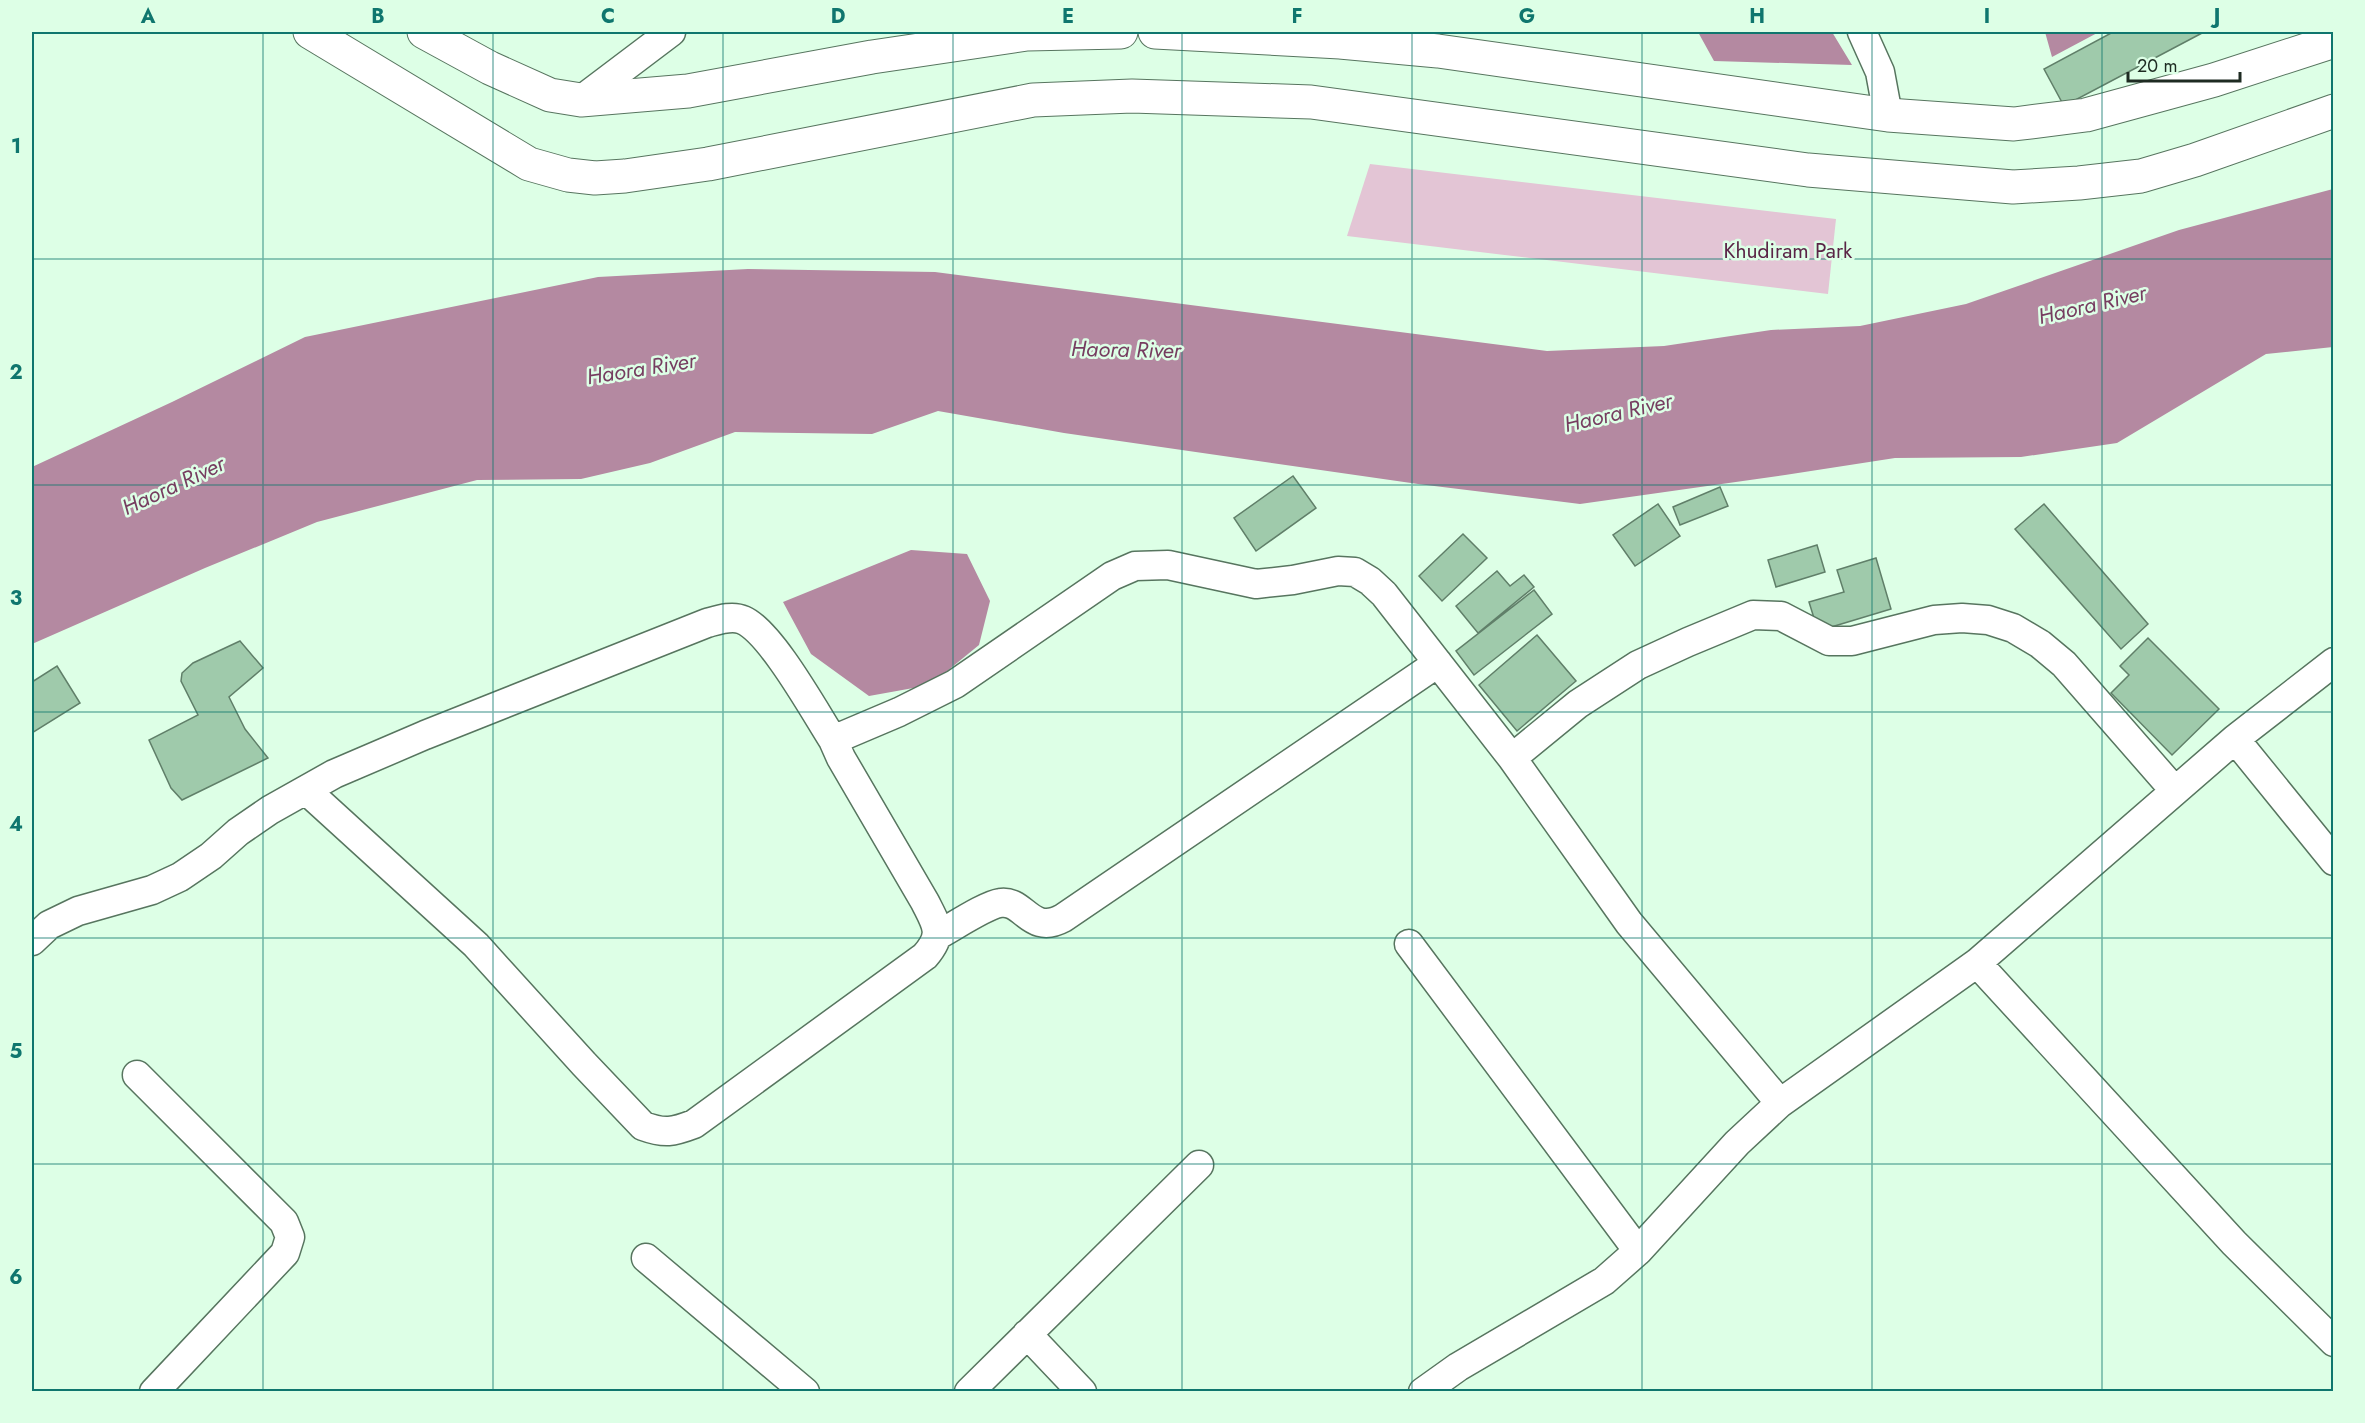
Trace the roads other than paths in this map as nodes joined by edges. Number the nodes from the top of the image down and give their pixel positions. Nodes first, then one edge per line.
1 (310, 32) edge
2 (424, 32) edge
3 (671, 32) edge
4 (1121, 32) edge
5 (1155, 32) edge
6 (1862, 32) edge
7 (2312, 40) edge
8 (581, 100) junction
9 (2334, 111) edge
10 (1888, 115) junction
11 (2334, 662) edge
12 (1438, 663) junction
13 (2235, 739) junction
14 (833, 740) junction
15 (1512, 758) junction
16 (307, 791) junction
17 (2175, 791) junction
18 (2334, 861) edge
19 (938, 935) junction
20 (32, 941) edge
21 (1409, 944) dead end
22 (1977, 963) junction
23 (137, 1076) dead end
24 (1780, 1103) junction
25 (1199, 1165) dead end
26 (1638, 1251) junction
27 (646, 1258) dead end
28 (1027, 1334) junction
29 (2334, 1342) edge
30 (154, 1392) edge
31 (805, 1392) edge
32 (969, 1392) edge
33 (1082, 1392) edge
34 (1423, 1392) edge

1 - 9 street
2 - 8 street
3 - 8 street
4 - 8 street
5 - 10 street
6 - 10 street
7 - 10 street
11 - 13 street
12 - 14 street
12 - 15 street
12 - 19 street
13 - 17 street
13 - 18 street
14 - 16 street
14 - 19 street
15 - 17 street
15 - 24 street
16 - 19 street
16 - 20 street
17 - 22 street
21 - 26 street
22 - 24 street
22 - 29 street
23 - 30 street
24 - 26 street
25 - 28 street
26 - 34 street
27 - 31 street
28 - 32 street
28 - 33 street

